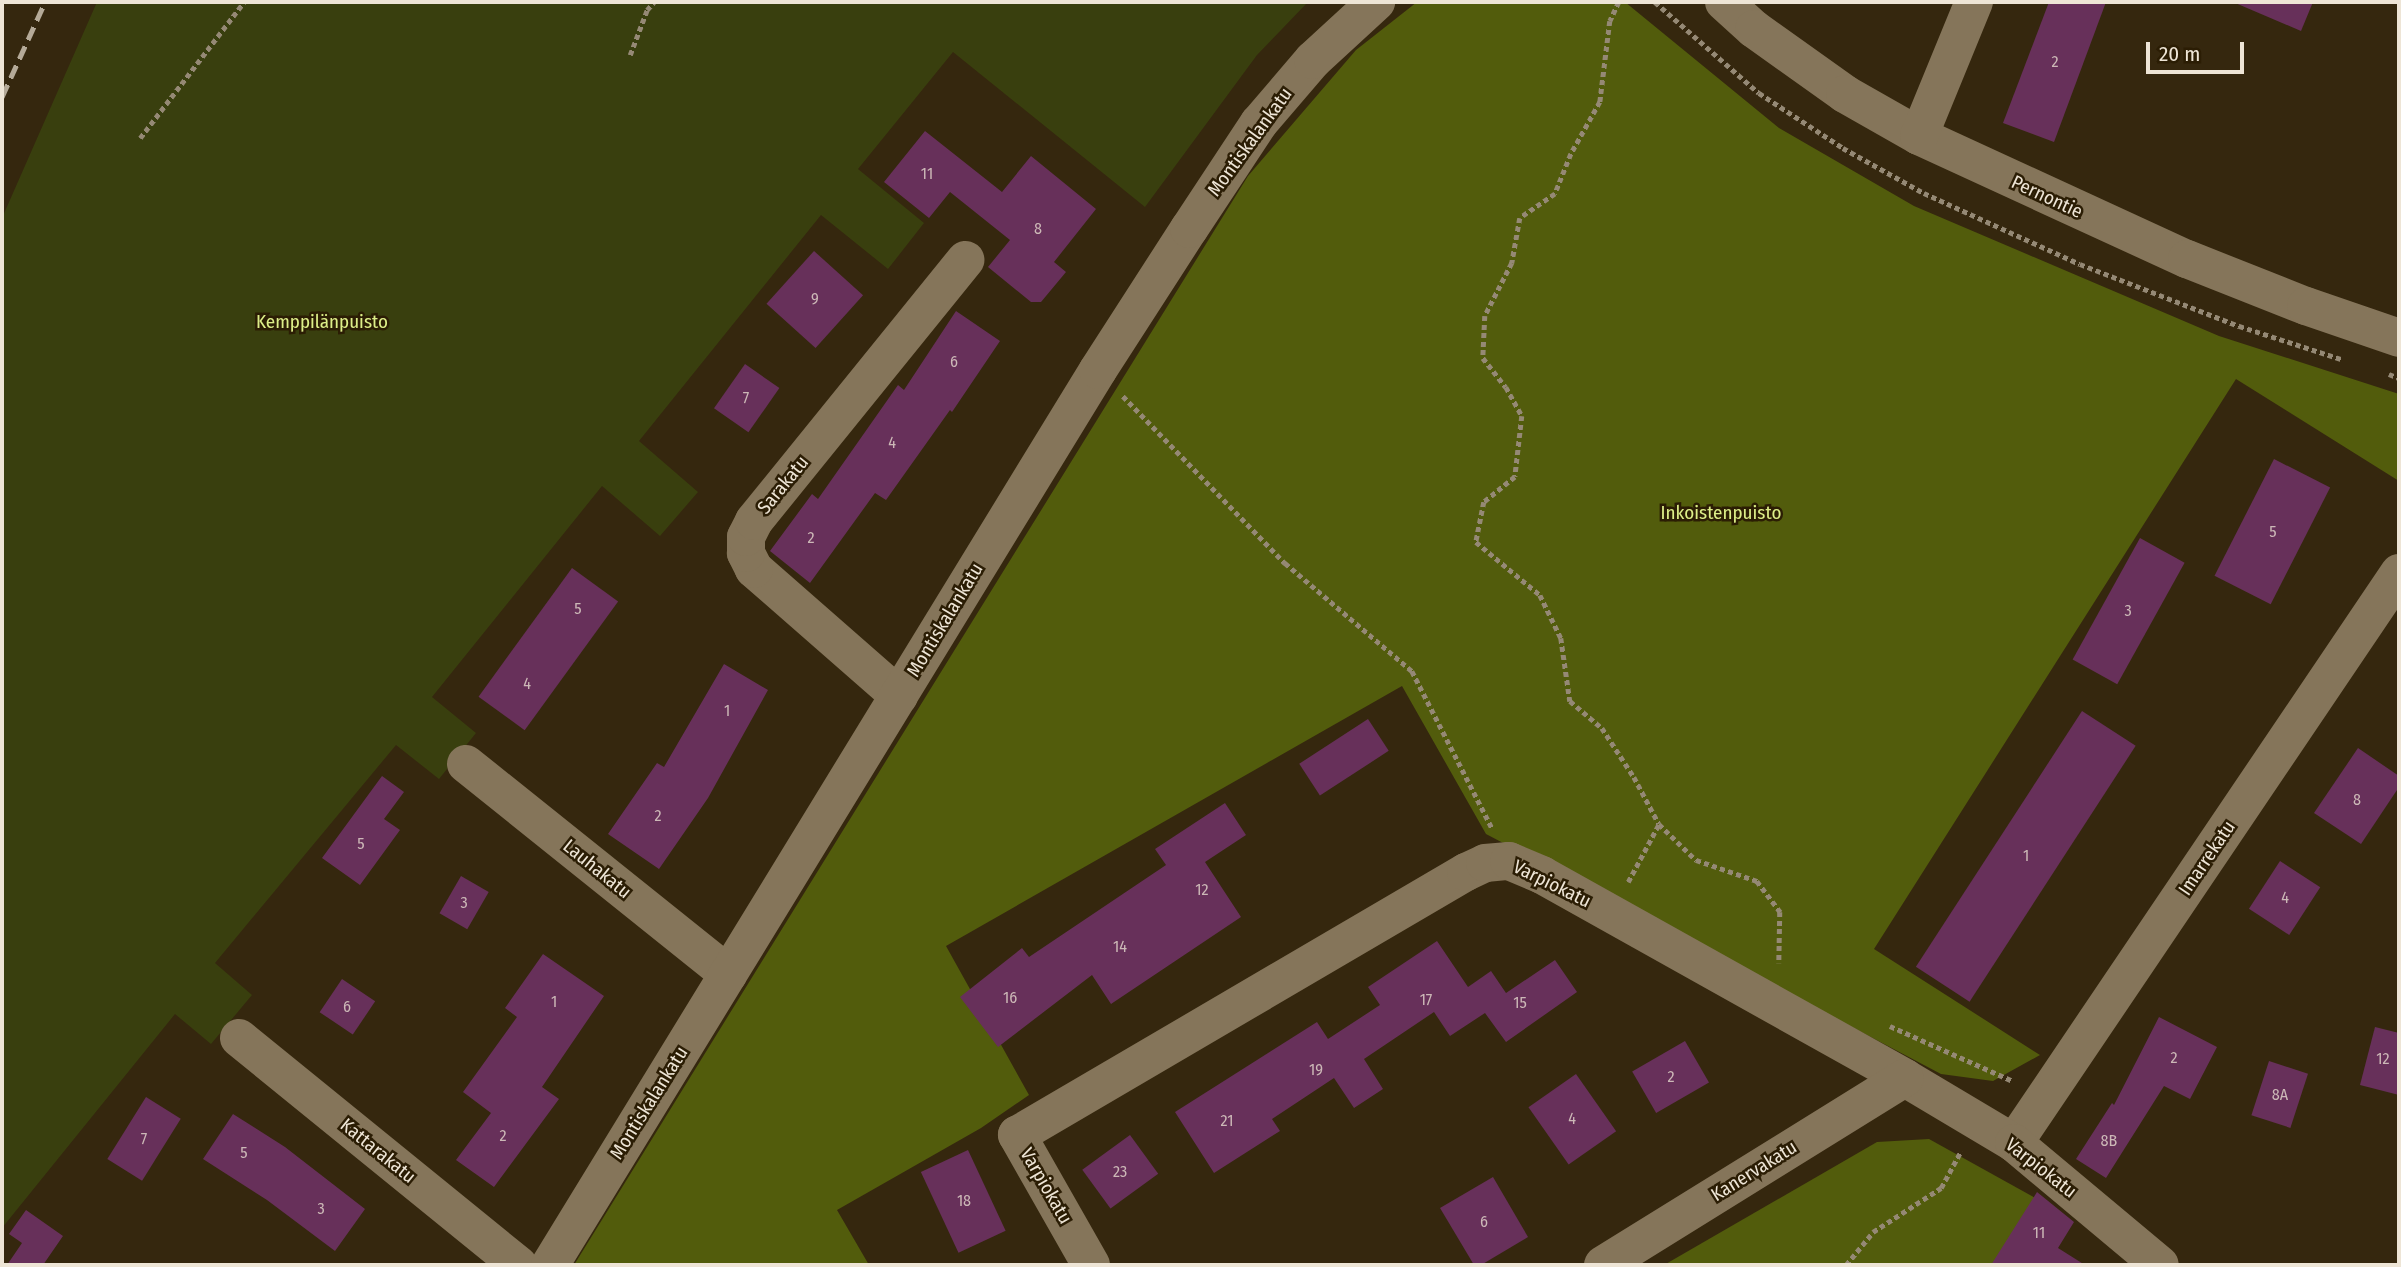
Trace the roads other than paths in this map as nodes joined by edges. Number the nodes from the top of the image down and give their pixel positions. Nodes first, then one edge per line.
1 (1377, 2) edge
2 (1724, 2) edge
3 (1974, 2) edge
4 (1919, 136) junction
5 (965, 260) dead end
6 (2399, 338) edge
7 (2399, 573) edge
8 (899, 696) junction
9 (467, 764) dead end
10 (728, 974) junction
11 (239, 1038) dead end
12 (1905, 1077) junction
13 (2014, 1143) junction
14 (518, 1265) edge
15 (550, 1265) edge
16 (1091, 1265) edge
17 (1603, 1265) edge
18 (2160, 1265) edge

1 - 8 street, Montiskalankatu
2 - 4 street, Pernontie
3 - 4 street
4 - 6 street, Pernontie
5 - 8 street, Sarakatu
7 - 13 street, Imarrekatu
8 - 10 street, Montiskalankatu
9 - 10 street, Lauhakatu
10 - 15 street, Montiskalankatu
11 - 14 street, Kattarakatu
12 - 13 street, Varpiokatu
12 - 16 street, Varpiokatu
12 - 17 street, Kanervakatu
13 - 18 street, Varpiokatu

